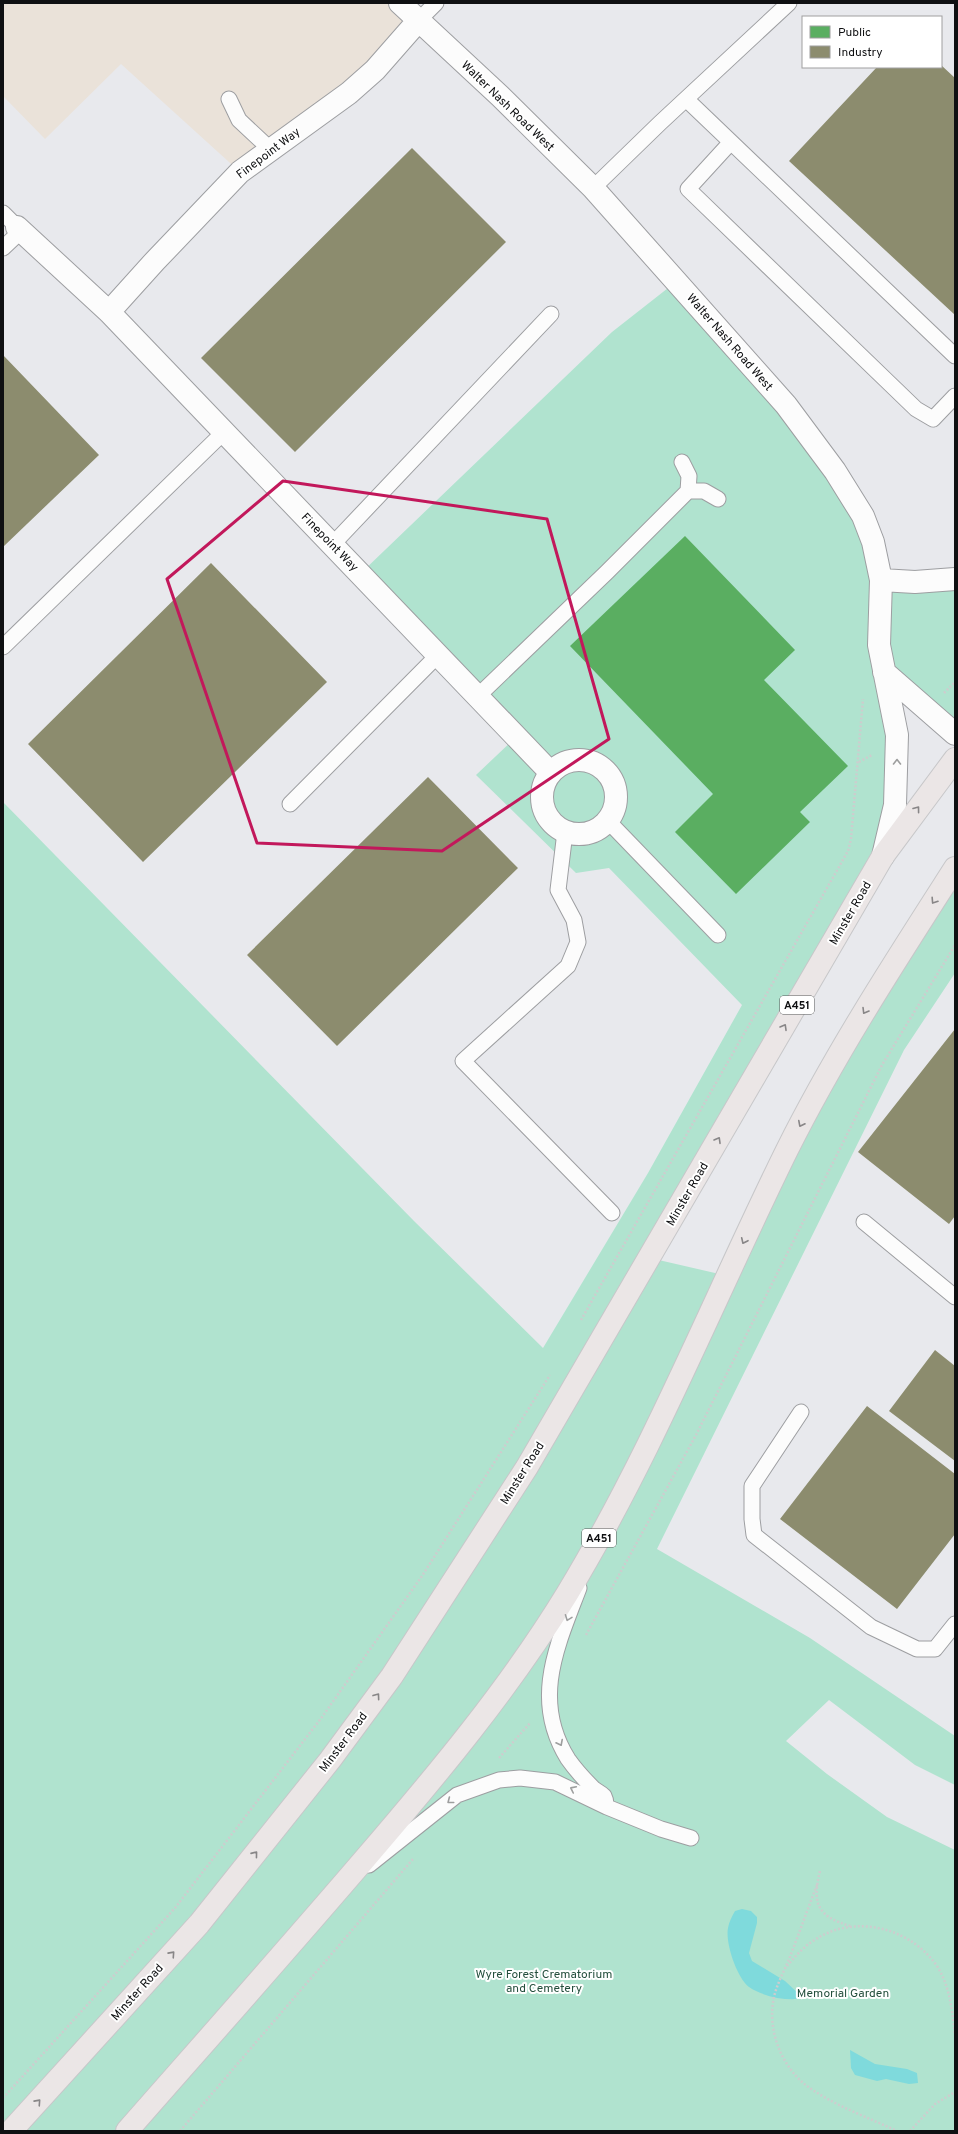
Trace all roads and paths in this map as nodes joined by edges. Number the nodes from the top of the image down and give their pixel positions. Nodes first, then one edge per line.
1 (400, 3) edge
2 (436, 3) edge
3 (789, 3) edge
4 (418, 21) junction
5 (228, 99) dead end
6 (686, 99) junction
7 (731, 142) junction
8 (271, 150) junction
9 (593, 188) junction
10 (14, 224) edge
11 (3, 248) edge
12 (109, 312) junction
13 (551, 314) dead end
14 (955, 356) edge
15 (955, 396) edge
16 (224, 432) junction
17 (682, 462) dead end
18 (688, 491) junction
19 (718, 499) dead end
20 (332, 545) junction
21 (955, 579) edge
22 (881, 580) junction
23 (3, 647) edge
24 (438, 655) junction
25 (884, 672) junction
26 (478, 696) junction
27 (863, 696) dead end
28 (955, 734) edge
29 (955, 759) edge
30 (550, 772) junction
31 (290, 804) dead end
32 (608, 821) junction
33 (566, 832) junction
34 (883, 856) junction
35 (955, 868) edge
36 (718, 935) dead end
37 (955, 945) edge
38 (612, 1213) dead end
39 (864, 1222) dead end
40 (955, 1297) edge
41 (581, 1322) dead end
42 (553, 1369) dead end
43 (801, 1412) dead end
44 (696, 1435) dead end
45 (597, 1542) junction
46 (955, 1624) edge
47 (607, 1807) junction
48 (691, 1838) dead end
49 (820, 1871) dead end
50 (817, 1885) junction
51 (338, 1890) junction
52 (851, 1926) junction
53 (785, 1969) junction
54 (955, 2034) edge
55 (955, 2092) edge
56 (3, 2098) edge
57 (12, 2131) edge
58 (127, 2131) edge
59 (897, 2131) edge
60 (910, 2131) edge

1 - 4 street, Walter Nash Road West
2 - 4 lane
3 - 6 lane
4 - 8 street, Finepoint Way
4 - 9 street, Walter Nash Road West
5 - 8 lane
6 - 7 lane
6 - 9 lane
7 - 14 lane
7 - 15 lane
8 - 12 street, Finepoint Way
9 - 22 street, Walter Nash Road West
10 - 11 lane
10 - 12 street, Finepoint Way
12 - 16 street, Finepoint Way
13 - 20 lane
16 - 20 street, Finepoint Way
16 - 23 lane
17 - 18 lane
18 - 19 lane
18 - 26 lane
20 - 24 street, Finepoint Way
21 - 22 street
22 - 25 street, Walter Nash Road West
24 - 26 street, Finepoint Way
24 - 31 lane
25 - 28 street
34 -> 25 street, Walter Nash Road West
26 - 30 street, Finepoint Way
27 - 41 path
34 -> 29 main road, Minster Road / A451
30 - 32 street
30 - 33 street
32 - 33 street
32 - 36 lane
33 - 38 lane
57 -> 34 main road, Minster Road / A451
35 -> 45 main road, A451
37 - 44 path
39 - 40 lane
42 - 56 path
43 - 46 lane
45 -> 47 lane
45 - 51 main road, A451
47 - 48 lane
47 -> 51 lane
49 - 50 path
50 - 52 path
50 - 53 path
51 - 58 main road, A451
52 - 53 path
52 - 54 path
53 - 59 path
55 - 60 path

